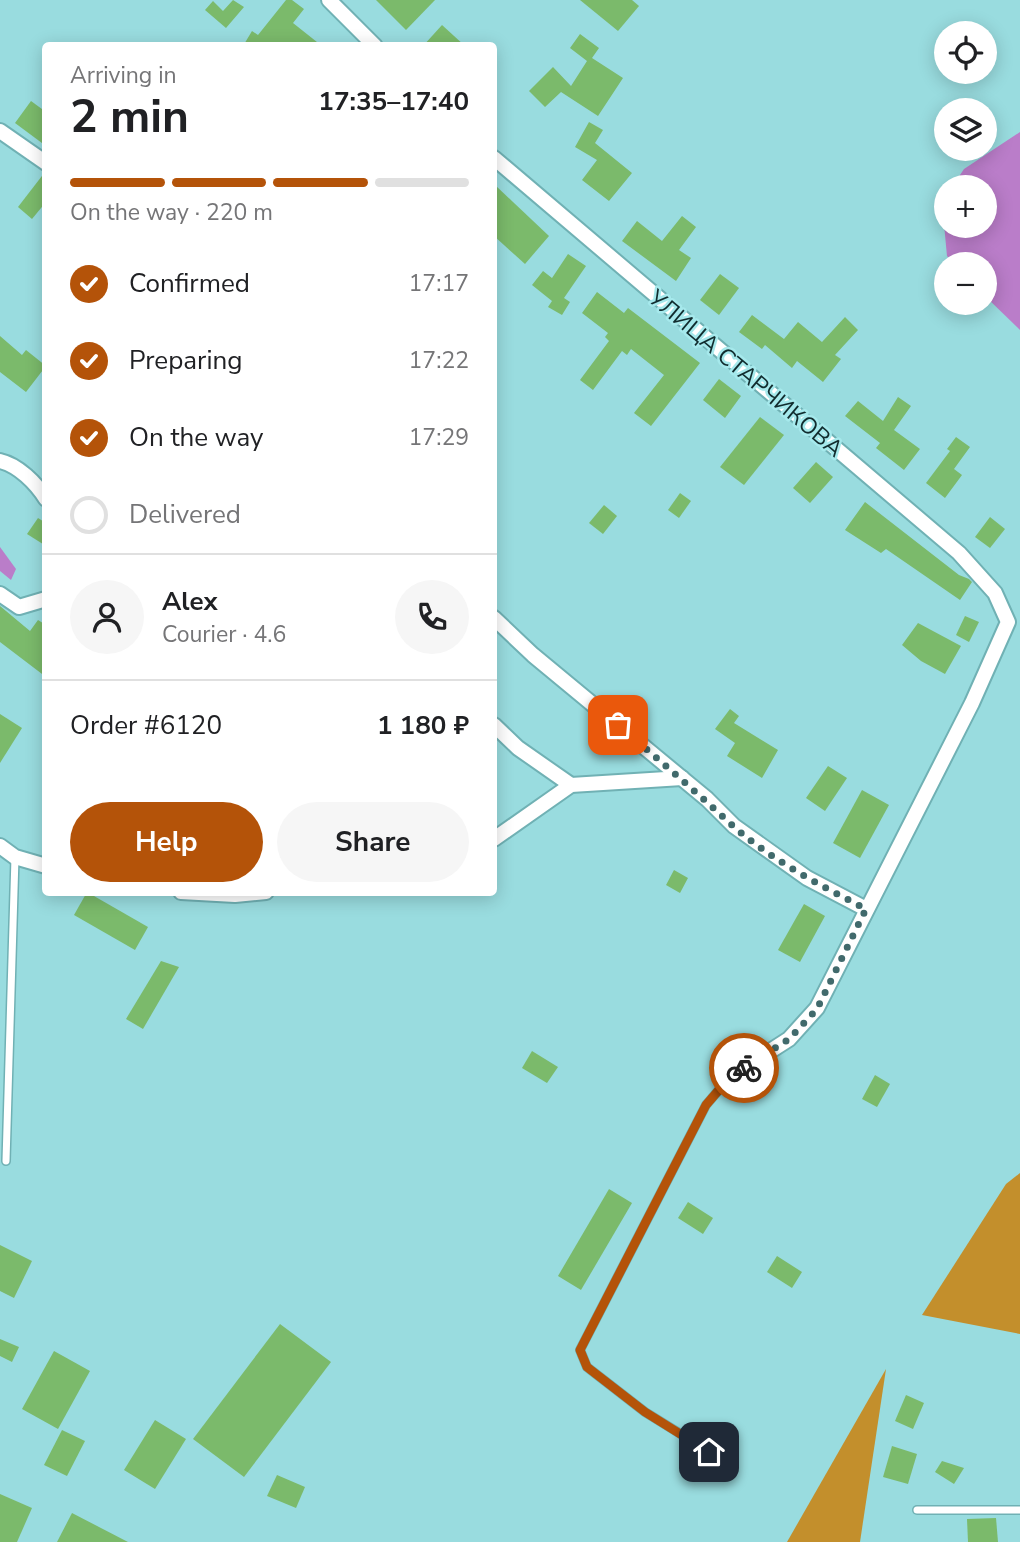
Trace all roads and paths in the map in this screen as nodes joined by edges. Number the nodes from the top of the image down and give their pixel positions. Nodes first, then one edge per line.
1 (329, 0) edge
2 (371, 42) edge
3 (0, 131) edge
4 (42, 160) edge
5 (497, 161) edge
6 (0, 461) edge
7 (42, 492) edge
8 (0, 594) edge
9 (42, 600) edge
10 (497, 621) edge
11 (497, 728) edge
12 (682, 778) junction
13 (571, 785) junction
14 (497, 837) edge
15 (0, 846) edge
16 (15, 857) junction
17 (42, 865) edge
18 (866, 909) junction
19 (730, 1077) joint
20 (6, 1161) dead end
21 (731, 1465) dead end
22 (917, 1510) dead end
23 (1020, 1510) edge

1 - 2 street
3 - 4 street
5 - 18 street, УЛИЦА СТАРЧИКОВА
6 - 7 street
8 - 9 street
10 - 12 street
11 - 13 street
12 - 13 street
12 - 18 street
13 - 14 street
15 - 16 street
16 - 17 street
16 - 20 lane
18 - 19 street
19 - 21 lane
22 - 23 lane

